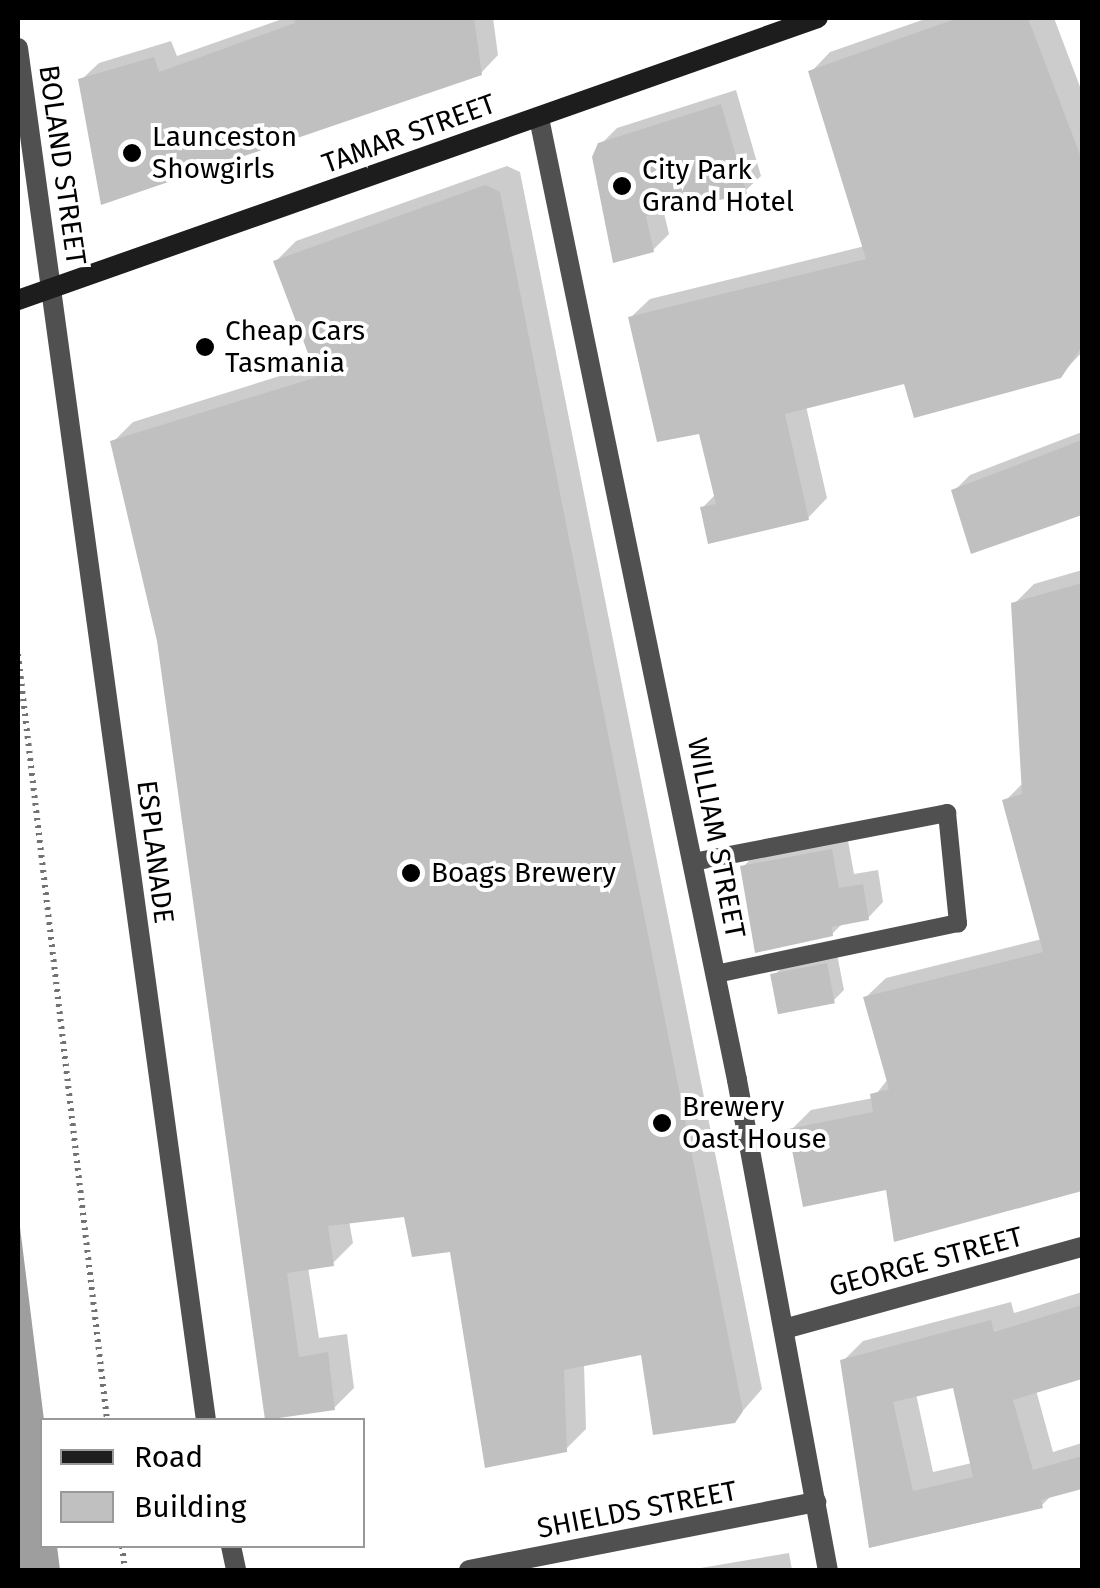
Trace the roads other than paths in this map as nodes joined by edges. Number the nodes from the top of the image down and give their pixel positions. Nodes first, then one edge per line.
1 (818, 18) edge
2 (18, 48) edge
3 (539, 118) junction
4 (51, 290) junction
5 (18, 300) edge
6 (692, 862) junction
7 (715, 974) junction
8 (1082, 1247) edge
9 (784, 1329) junction
10 (206, 1418) edge
11 (816, 1502) junction
12 (469, 1570) edge
13 (828, 1570) edge

1 - 3 main road, TAMAR STREET
2 - 4 street, BOLAND STREET
3 - 4 main road, TAMAR STREET
3 - 6 street, WILLIAM STREET
4 - 5 main road, TAMAR STREET
4 - 10 street, ESPLANADE
6 - 7 street, WILLIAM STREET
6 - 7 lane
7 - 9 street, WILLIAM STREET
8 - 9 street, GEORGE STREET
9 - 11 street, WILLIAM STREET
11 - 12 street, SHIELDS STREET
11 - 13 street, WILLIAM STREET

